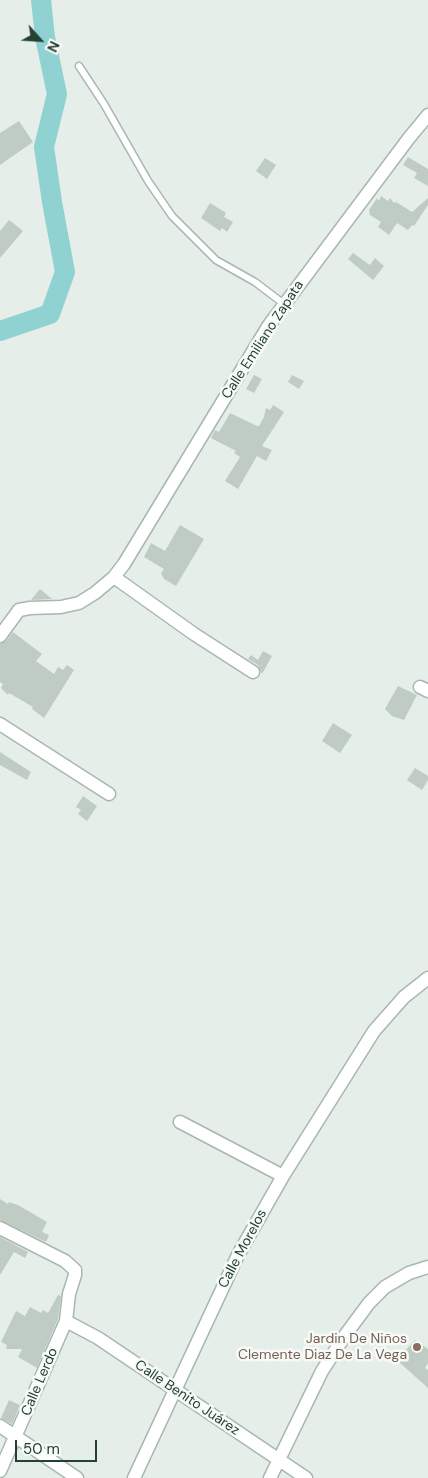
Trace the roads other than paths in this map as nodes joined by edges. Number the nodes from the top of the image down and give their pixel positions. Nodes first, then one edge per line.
1 (79, 66) dead end
2 (428, 115) edge
3 (284, 304) junction
4 (114, 576) junction
5 (0, 636) edge
6 (253, 672) dead end
7 (0, 724) edge
8 (110, 794) dead end
9 (428, 978) edge
10 (180, 1122) dead end
11 (283, 1176) junction
12 (0, 1228) edge
13 (428, 1267) edge
14 (66, 1321) junction
15 (174, 1390) junction
16 (0, 1426) edge
17 (16, 1436) junction
18 (278, 1459) junction
19 (0, 1471) edge
20 (77, 1478) edge
21 (134, 1478) edge
22 (270, 1478) edge
23 (306, 1478) edge

1 - 3 lane
2 - 3 street, Calle Emiliano Zapata
3 - 4 street, Calle Emiliano Zapata
4 - 5 street, Calle Emiliano Zapata
4 - 6 street
7 - 8 street
9 - 11 street, Calle Morelos
10 - 11 street
11 - 15 street, Calle Morelos
12 - 14 street, Calle Lerdo
13 - 18 street
14 - 15 street, Calle Benito Juárez
14 - 17 street, Calle Lerdo
15 - 18 street, Calle Benito Juárez
15 - 21 street, Calle Morelos
16 - 17 street
17 - 19 street, Calle Lerdo
17 - 20 street
18 - 22 street
18 - 23 street, Calle Benito Juárez

